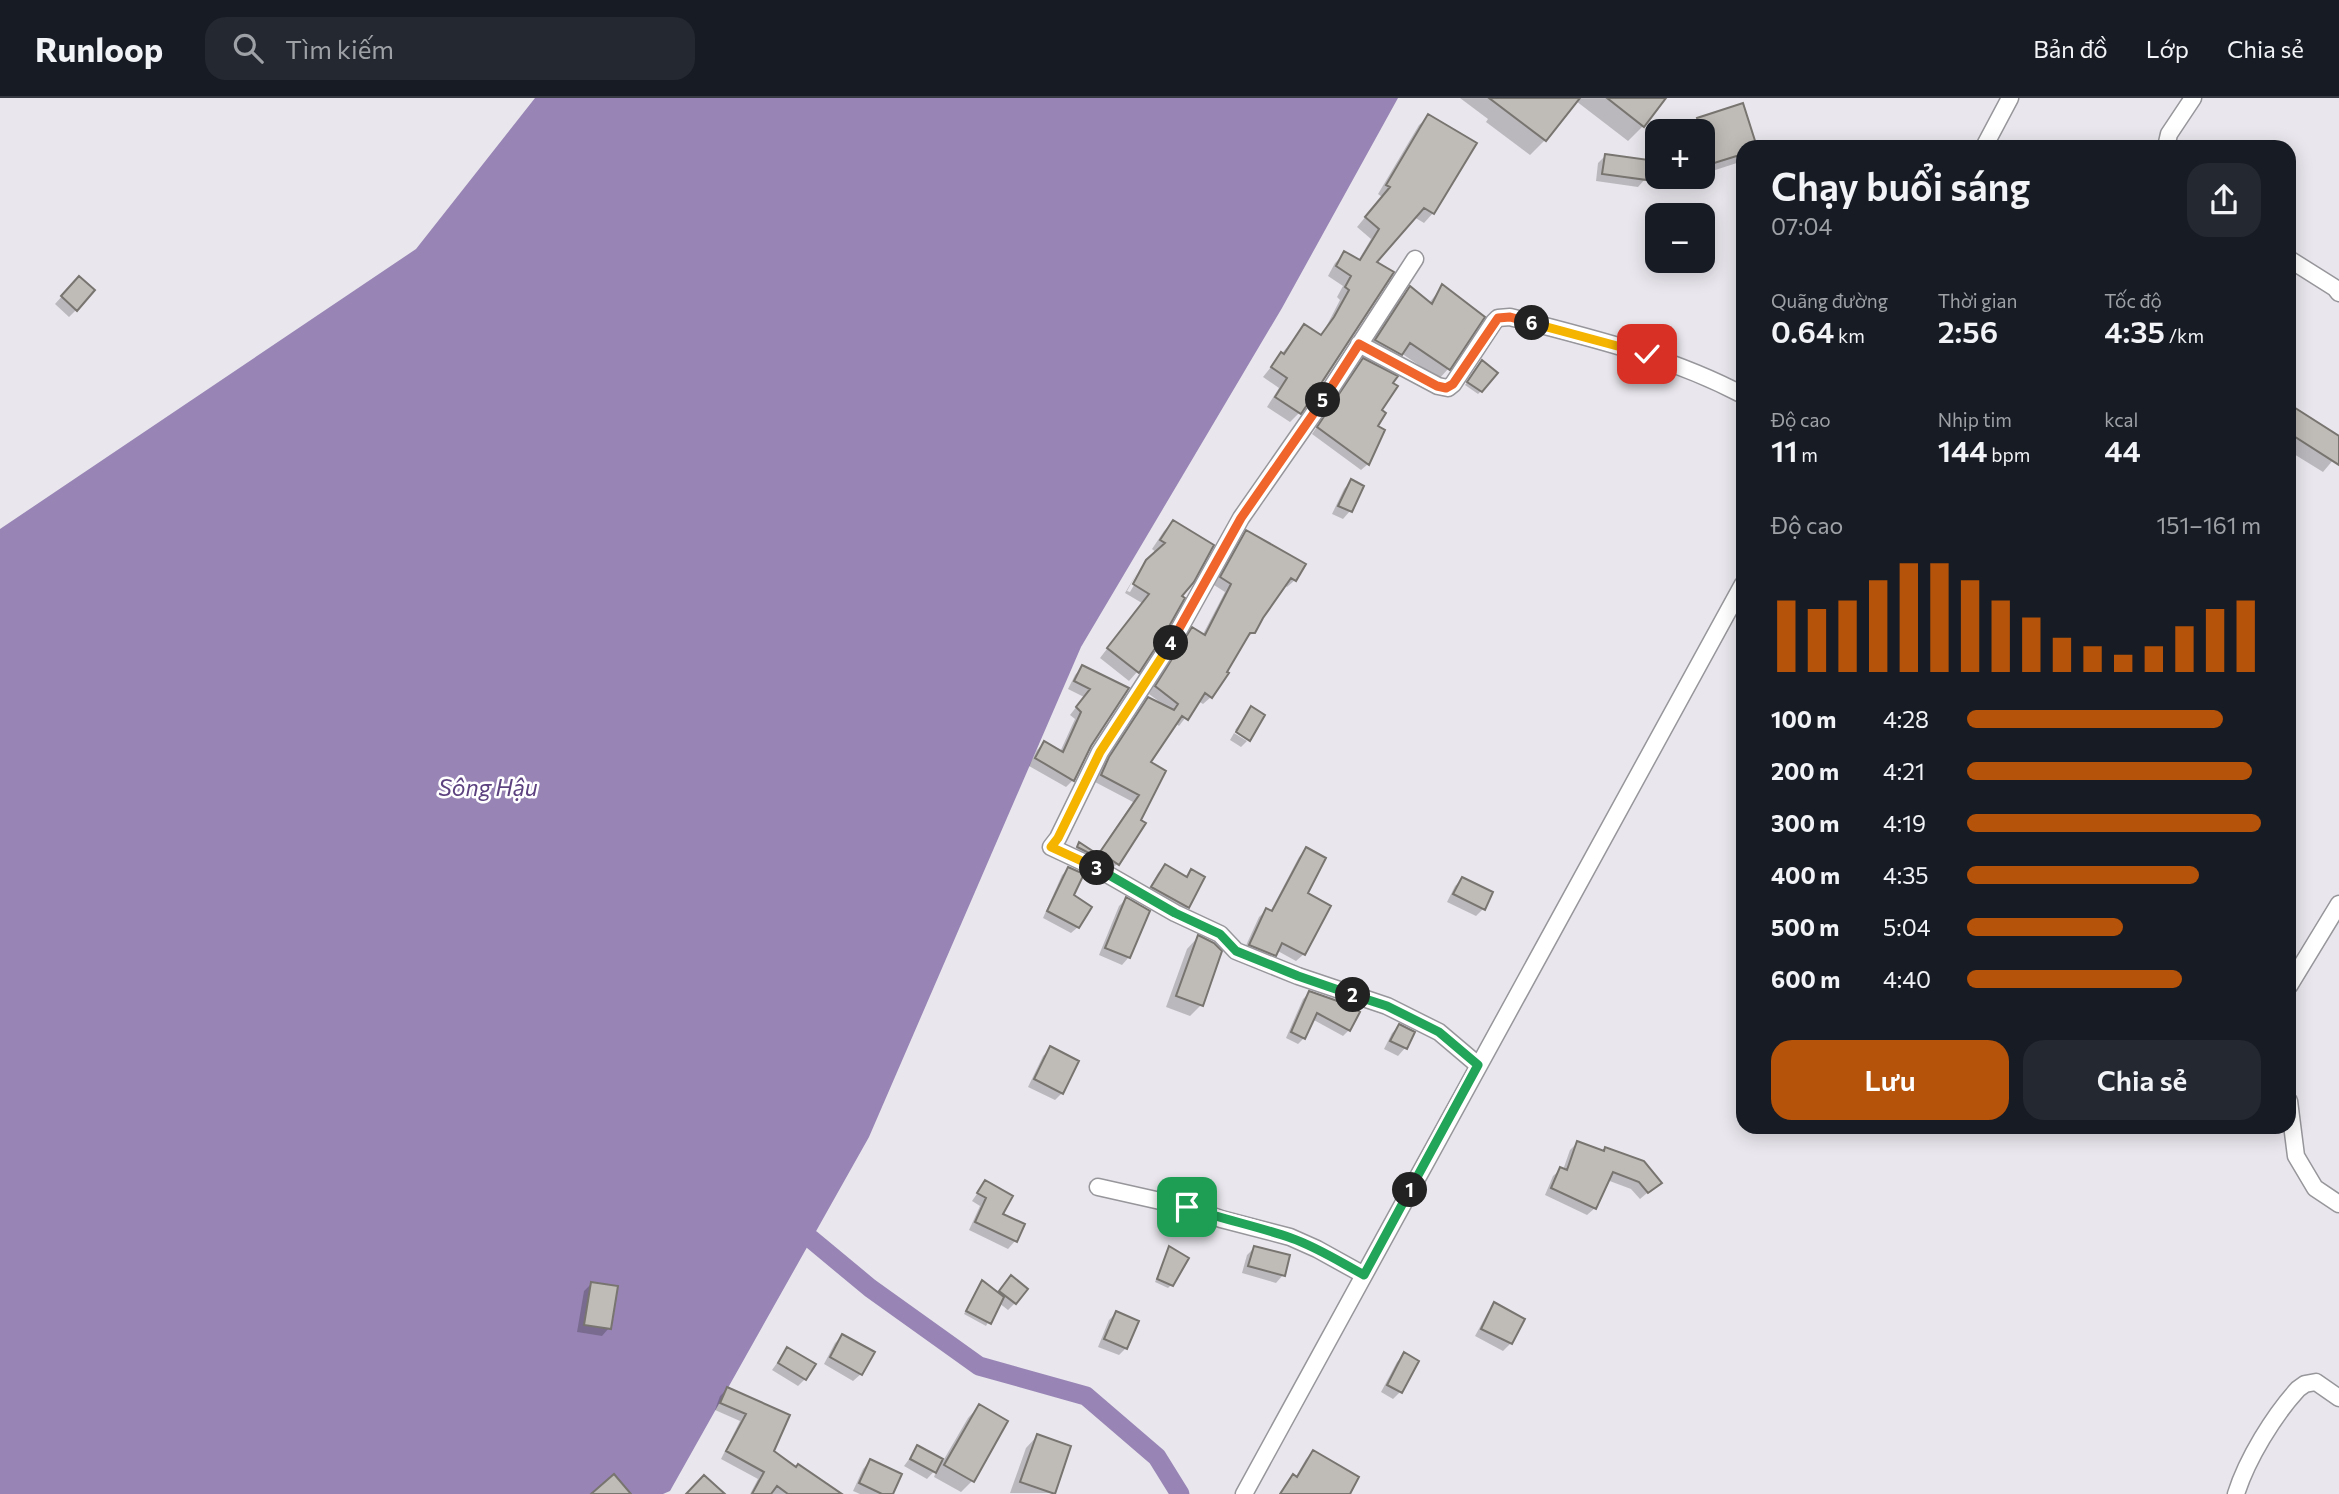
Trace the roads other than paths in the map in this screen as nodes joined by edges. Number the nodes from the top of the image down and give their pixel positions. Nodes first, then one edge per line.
1 (2010, 98) edge
2 (2193, 98) edge
3 (1987, 140) edge
4 (2168, 140) edge
5 (1415, 259) dead end
6 (2296, 263) edge
7 (2339, 293) edge
8 (1359, 344) junction
9 (1736, 391) edge
10 (1736, 597) edge
11 (2339, 904) edge
12 (2334, 921) edge
13 (2296, 976) edge
14 (1478, 1065) junction
15 (2293, 1134) edge
16 (1098, 1186) dead end
17 (2339, 1204) edge
18 (1364, 1275) junction
19 (2339, 1398) edge
20 (1244, 1494) edge
21 (2236, 1494) edge

1 - 3 street
2 - 4 street
5 - 8 street
6 - 7 street
8 - 9 street
8 - 14 street
10 - 14 street
11 - 12 street
12 - 13 street
14 - 18 street
15 - 17 street
16 - 18 street
18 - 20 street
19 - 21 street

